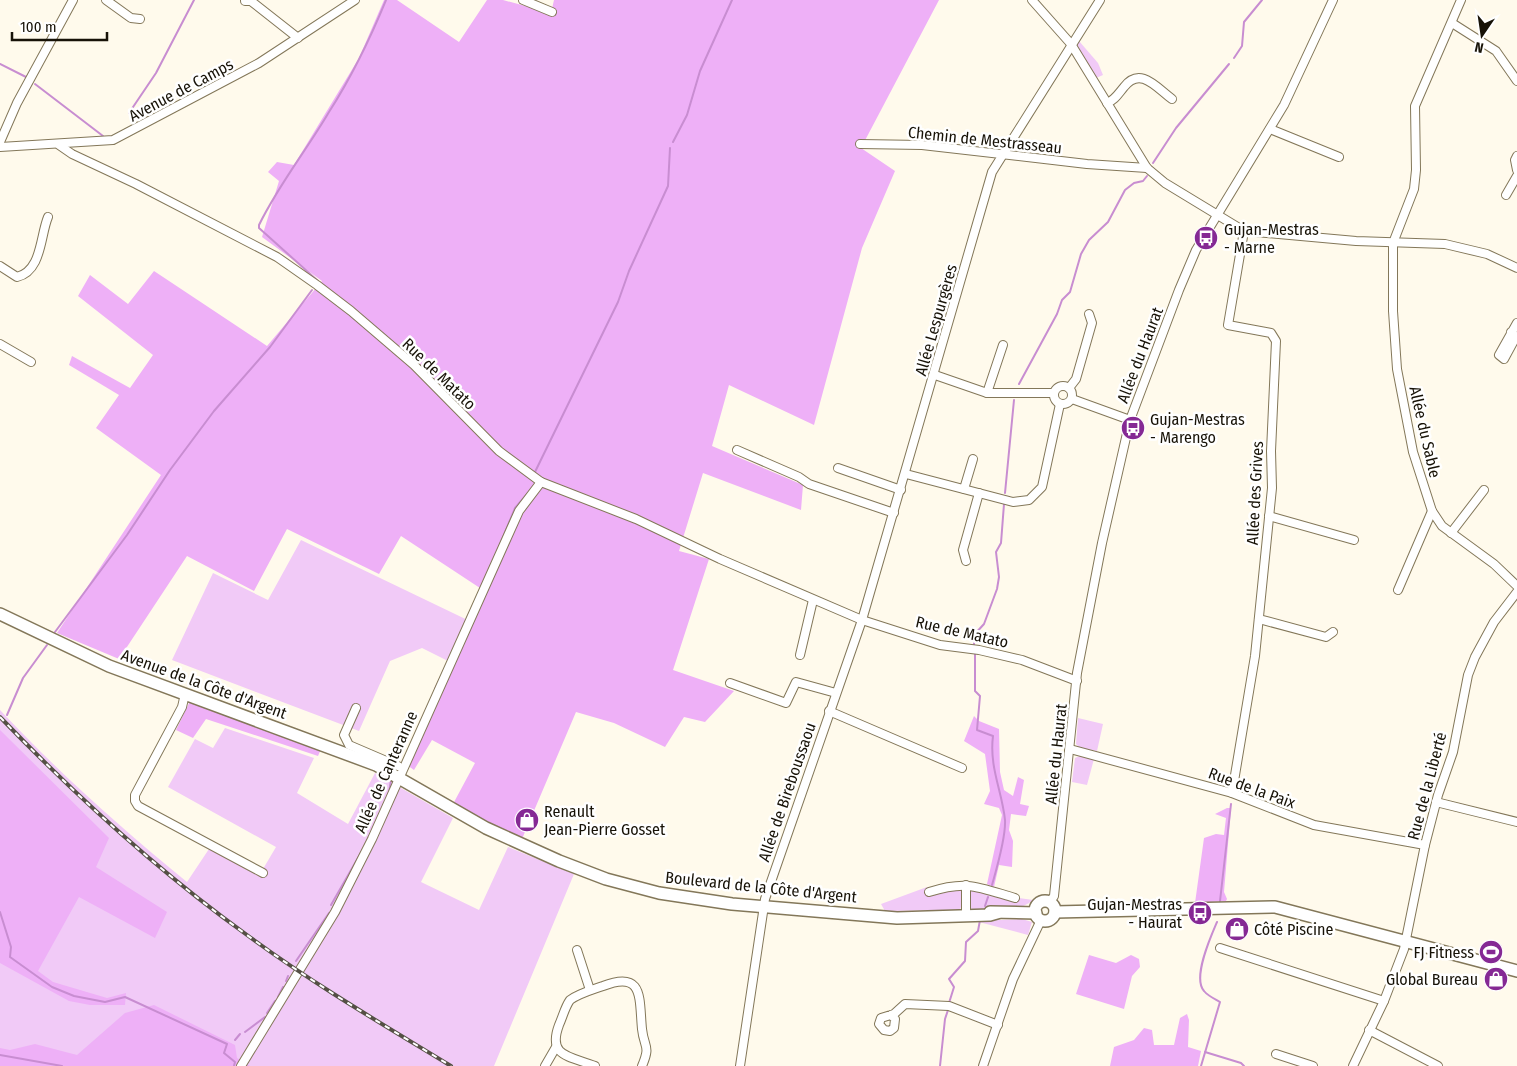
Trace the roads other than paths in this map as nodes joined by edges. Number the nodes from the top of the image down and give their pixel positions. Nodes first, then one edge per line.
1 (73, 0) edge
2 (106, 0) edge
3 (356, 0) edge
4 (523, 0) edge
5 (1032, 0) edge
6 (1100, 0) edge
7 (1333, 0) edge
8 (1461, 0) edge
9 (245, 1) edge
10 (552, 12) dead end
11 (140, 19) dead end
12 (1452, 23) junction
13 (298, 38) junction
14 (1071, 44) junction
15 (1517, 82) edge
16 (1172, 99) dead end
17 (1107, 103) junction
18 (1270, 129) junction
19 (0, 142) edge
20 (860, 144) dead end
21 (59, 145) junction
22 (0, 147) edge
23 (1003, 155) junction
24 (1517, 156) edge
25 (1339, 157) dead end
26 (1147, 168) junction
27 (1517, 170) edge
28 (1517, 176) edge
29 (1506, 195) dead end
30 (1216, 216) junction
31 (48, 217) dead end
32 (1244, 231) junction
33 (1393, 243) junction
34 (0, 266) edge
35 (1517, 268) edge
36 (1089, 314) dead end
37 (1517, 323) edge
38 (1515, 335) edge
39 (0, 344) edge
40 (1003, 345) dead end
41 (31, 362) dead end
42 (935, 375) junction
43 (1069, 388) junction
44 (987, 392) junction
45 (1054, 393) junction
46 (1072, 399) junction
47 (1060, 404) junction
48 (1130, 420) junction
49 (737, 450) dead end
50 (973, 459) dead end
51 (838, 468) dead end
52 (906, 474) junction
53 (541, 482) junction
54 (964, 489) junction
55 (901, 490) junction
56 (1484, 490) dead end
57 (979, 493) junction
58 (1432, 510) junction
59 (894, 513) junction
60 (1269, 516) junction
61 (1451, 533) junction
62 (1354, 540) dead end
63 (966, 562) dead end
64 (1517, 586) edge
65 (1398, 590) dead end
66 (1517, 592) edge
67 (813, 600) junction
68 (0, 614) edge
69 (1259, 618) junction
70 (862, 620) junction
71 (1333, 632) dead end
72 (800, 655) dead end
73 (1077, 681) junction
74 (730, 683) dead end
75 (836, 693) junction
76 (185, 694) junction
77 (356, 708) dead end
78 (829, 711) junction
79 (348, 749) junction
80 (1070, 749) junction
81 (398, 766) dead end
82 (962, 768) dead end
83 (400, 778) junction
84 (1232, 793) junction
85 (1436, 802) junction
86 (1517, 822) edge
87 (1425, 845) junction
88 (263, 873) dead end
89 (966, 885) junction
90 (929, 892) dead end
91 (1014, 898) dead end
92 (763, 907) junction
93 (1052, 907) junction
94 (966, 914) junction
95 (1038, 916) junction
96 (1406, 941) junction
97 (1220, 948) dead end
98 (577, 950) dead end
99 (1517, 971) edge
100 (590, 990) junction
101 (1384, 1001) junction
102 (891, 1016) dead end
103 (998, 1025) junction
104 (1368, 1030) junction
105 (556, 1047) junction
106 (1276, 1054) dead end
107 (241, 1066) edge
108 (545, 1066) edge
109 (595, 1066) edge
110 (642, 1066) edge
111 (740, 1066) edge
112 (983, 1066) edge
113 (1313, 1066) edge
114 (1353, 1066) edge
115 (1438, 1066) edge

1 - 19 street
2 - 11 street
3 - 13 street, Avenue de Camps
4 - 10 street
5 - 14 street
6 - 14 street, Allée Lespurgères
7 - 18 street, Allée du Haurat
8 - 12 street
9 - 13 street
12 - 15 street
12 - 33 street
13 - 21 street, Avenue de Camps
14 - 17 street
14 - 23 street, Allée Lespurgères
16 - 17 street
17 - 26 street
18 - 25 street
18 - 30 street, Allée du Haurat
20 - 23 street, Chemin de Mestrasseau
21 - 22 street, Avenue de Camps
21 - 53 street, Rue de Matato
23 - 26 street, Chemin de Mestrasseau
23 - 42 street, Allée Lespurgères
24 - 27 street
26 - 30 street
28 - 29 street
30 - 32 street
30 - 48 street, Allée du Haurat
31 - 34 street
32 - 33 street
32 - 60 street, Allée des Grives
33 - 35 street
33 - 58 street, Allée du Sable
36 - 43 street
37 - 38 street
39 - 41 street
40 - 44 street
42 - 44 street
42 - 52 street, Allée Lespurgères
43 - 45 street
43 - 46 street
44 - 45 street
45 - 47 street
46 - 47 street
46 - 48 street
47 - 57 street
48 - 73 street, Allée du Haurat
49 - 59 street
50 - 54 street
51 - 55 street
52 - 54 street
52 - 55 street, Allée Lespurgères
53 - 67 street, Rue de Matato
53 - 83 street, Allée de Canteranne
54 - 57 street
55 - 59 street, Allée Lespurgères
56 - 61 street
57 - 63 street
58 - 61 street, Allée du Sable
58 - 65 street
59 - 70 street, Allée Lespurgères
60 - 62 street
60 - 69 street, Allée des Grives
61 - 64 street, Allée du Sable
66 - 85 street, Rue de la Liberté
67 - 70 street, Rue de Matato
67 - 72 street
68 - 76 main road, Avenue de la Côte d'Argent
69 - 71 street
69 - 84 street, Allée des Grives
70 - 73 street, Rue de Matato
70 - 75 street, Allée de Bireboussaou
73 - 80 street, Allée du Haurat
74 - 75 street
75 - 78 street, Allée de Bireboussaou
76 - 79 main road, Avenue de la Côte d'Argent
76 - 88 street
77 - 79 street
78 - 82 street
78 - 92 street, Allée de Bireboussaou
79 - 81 street
79 - 83 main road, Avenue de la Côte d'Argent
80 - 84 street, Rue de la Paix
80 - 93 street, Allée du Haurat
83 - 92 main road, Boulevard de la Côte d'Argent
83 - 107 street, Allée de Canteranne
84 - 87 street, Rue de la Paix
85 - 86 street
85 - 87 street, Rue de la Liberté
87 - 96 street, Rue de la Liberté
89 - 90 street
89 - 91 street
89 - 94 street
92 - 94 main road, Boulevard de la Côte d'Argent
92 - 111 street, Allée de Bireboussaou
93 - 95 main road
93 - 95 main road
93 - 96 main road
94 - 95 main road, Boulevard de la Côte d'Argent
95 - 103 street
96 - 99 main road
96 - 101 street, Rue de la Liberté
97 - 101 street
98 - 100 street
100 - 105 street
100 - 110 street
101 - 104 street, Rue de la Liberté
102 - 103 street
103 - 112 street
104 - 114 street, Rue de la Liberté
104 - 115 street
105 - 108 street
105 - 109 street
106 - 113 street

